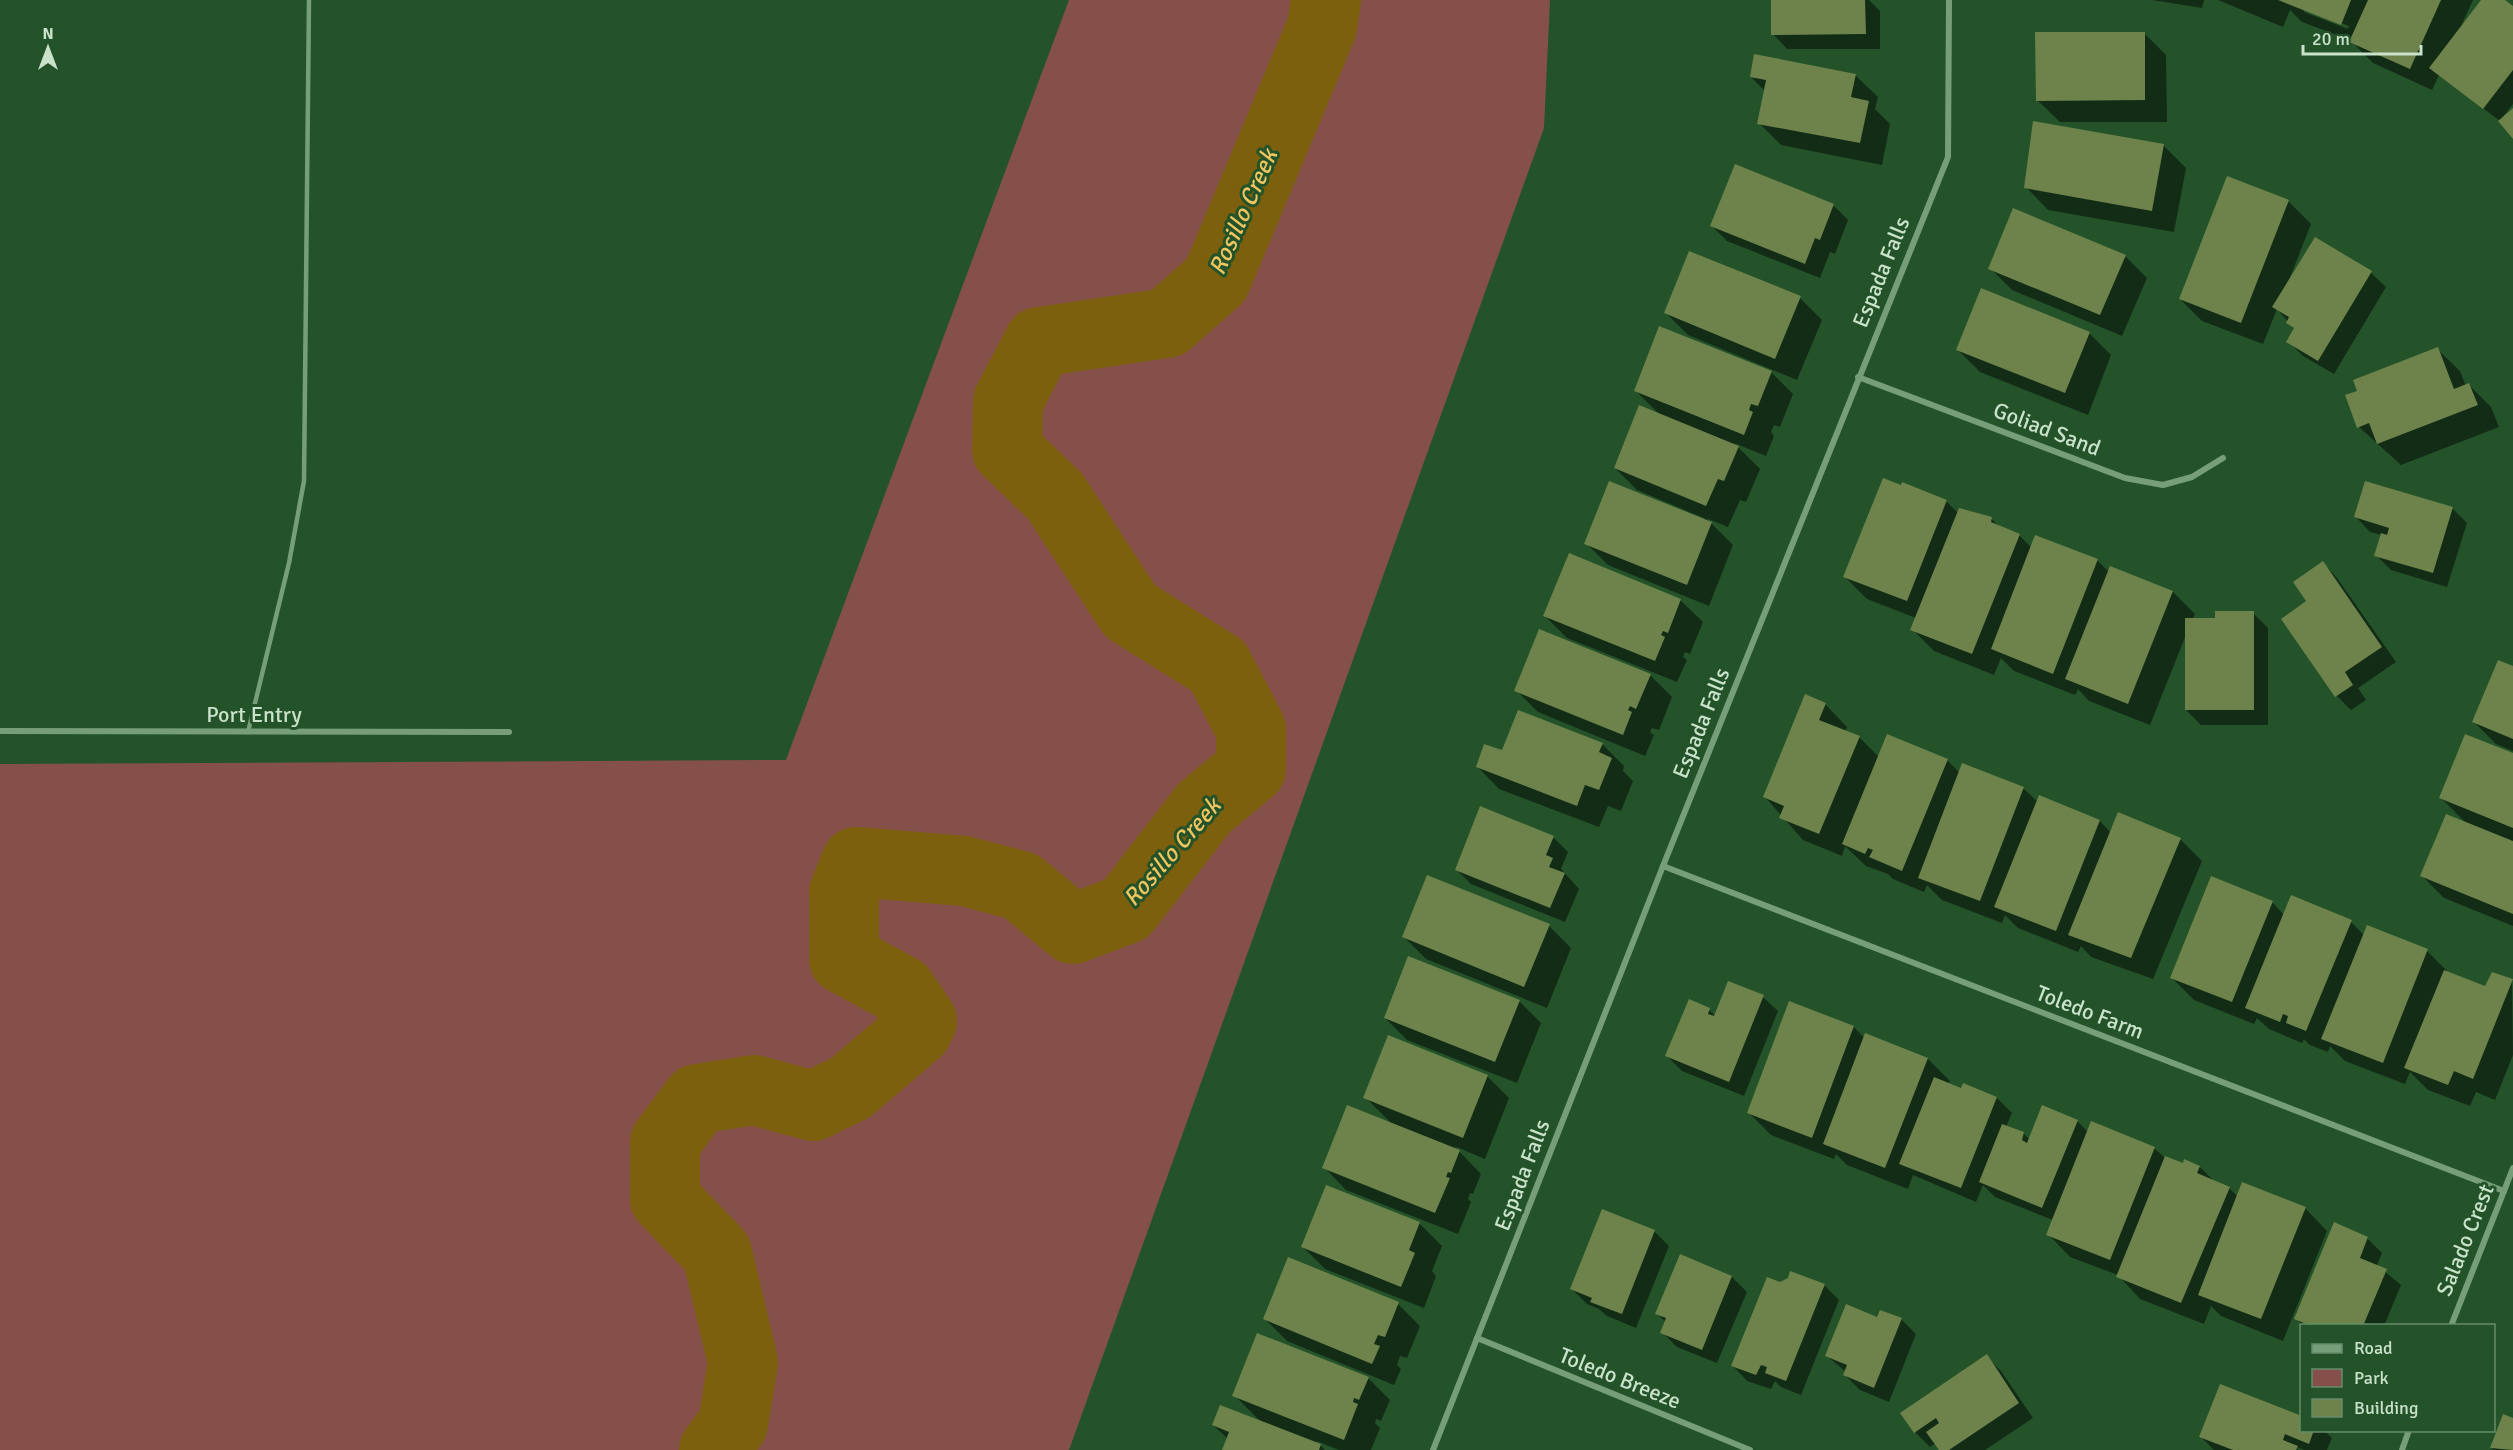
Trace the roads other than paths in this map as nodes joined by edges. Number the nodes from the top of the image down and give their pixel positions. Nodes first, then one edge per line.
1 (309, 0) edge
2 (1949, 0) edge
3 (1858, 377) junction
4 (2223, 458) dead end
5 (0, 732) edge
6 (248, 732) junction
7 (509, 732) dead end
8 (1663, 866) junction
9 (2513, 1168) edge
10 (2504, 1191) junction
11 (2452, 1324) edge
12 (1477, 1338) junction
13 (2409, 1432) edge
14 (1433, 1450) edge
15 (1750, 1450) edge
16 (2402, 1450) edge

1 - 6 lane
2 - 3 street, Espada Falls
3 - 4 street, Goliad Sand
3 - 8 street, Espada Falls
5 - 6 street, Port Entry
6 - 7 street, Port Entry
8 - 10 street, Toledo Farm
8 - 12 street, Espada Falls
9 - 10 street, Salado Crest
10 - 11 street, Salado Crest
12 - 14 street, Espada Falls
12 - 15 street, Toledo Breeze
13 - 16 street

